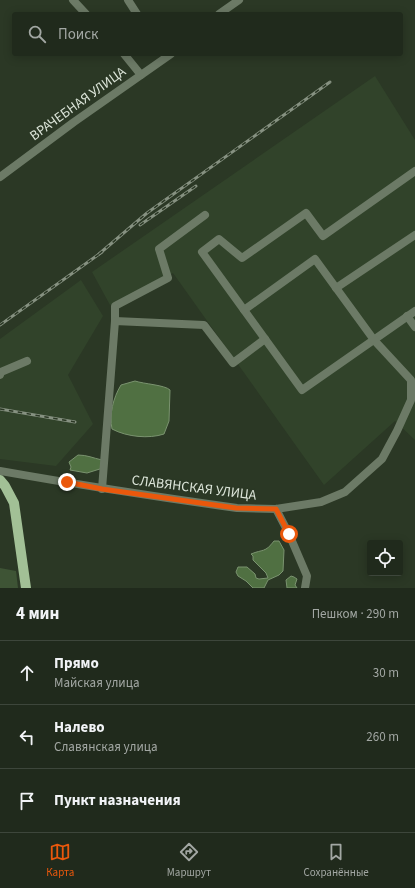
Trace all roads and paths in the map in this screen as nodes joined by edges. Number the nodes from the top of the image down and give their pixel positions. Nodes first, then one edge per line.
1 (73, 0) edge
2 (128, 0) edge
3 (239, 0) edge
4 (84, 12) edge
5 (136, 12) edge
6 (222, 12) edge
7 (126, 56) edge
8 (168, 56) edge
9 (141, 75) junction
10 (415, 171) edge
11 (0, 177) edge
12 (205, 215) dead end
13 (415, 235) edge
14 (336, 288) junction
15 (244, 310) junction
16 (415, 311) edge
17 (407, 316) junction
18 (115, 321) junction
19 (415, 327) edge
20 (265, 340) junction
21 (374, 340) junction
22 (26, 361) dead end
23 (0, 374) edge
24 (0, 471) edge
25 (0, 480) edge
26 (102, 489) junction
27 (276, 509) junction
28 (26, 588) edge
29 (305, 588) edge

1 - 4 street
2 - 5 street
3 - 6 street
7 - 9 street
8 - 9 street, ВРАЧЕБНАЯ УЛИЦА
9 - 11 street, ВРАЧЕБНАЯ УЛИЦА
10 - 15 street
12 - 18 street
13 - 14 street
14 - 15 street
14 - 21 street
15 - 20 street
16 - 17 street
17 - 19 street
17 - 21 street
18 - 20 street
18 - 26 street
20 - 21 street
21 - 27 street, СЛАВЯНСКАЯ УЛИЦА
22 - 23 street
24 - 26 street, СЛАВЯНСКАЯ УЛИЦА
25 - 28 main road
26 - 27 street, СЛАВЯНСКАЯ УЛИЦА
27 - 29 street

